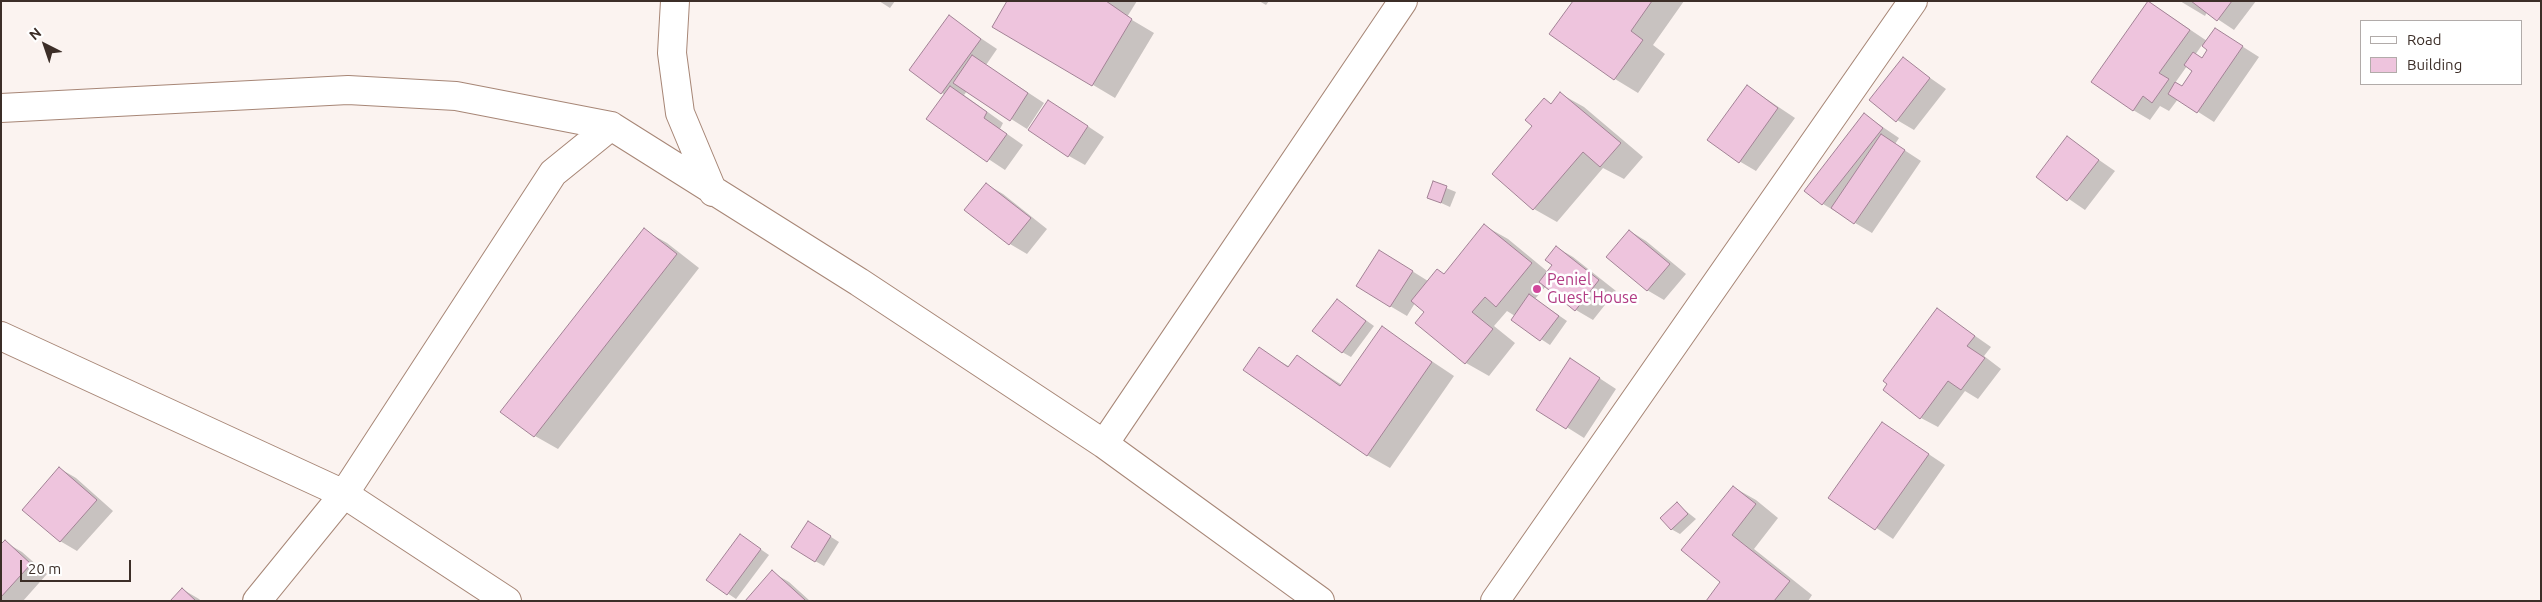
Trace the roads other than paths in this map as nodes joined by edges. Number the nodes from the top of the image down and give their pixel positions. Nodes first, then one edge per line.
1 (675, 1) edge
2 (1403, 1) edge
3 (1913, 1) edge
4 (1, 108) edge
5 (611, 126) junction
6 (714, 192) junction
7 (1, 336) edge
8 (1104, 444) junction
9 (344, 494) junction
10 (257, 601) edge
11 (506, 601) edge
12 (1320, 601) edge
13 (1495, 601) edge

1 - 6 street
2 - 8 street
3 - 13 street
4 - 5 street
5 - 6 street
5 - 9 street
6 - 8 street
7 - 9 street
8 - 12 street
9 - 10 street
9 - 11 street

